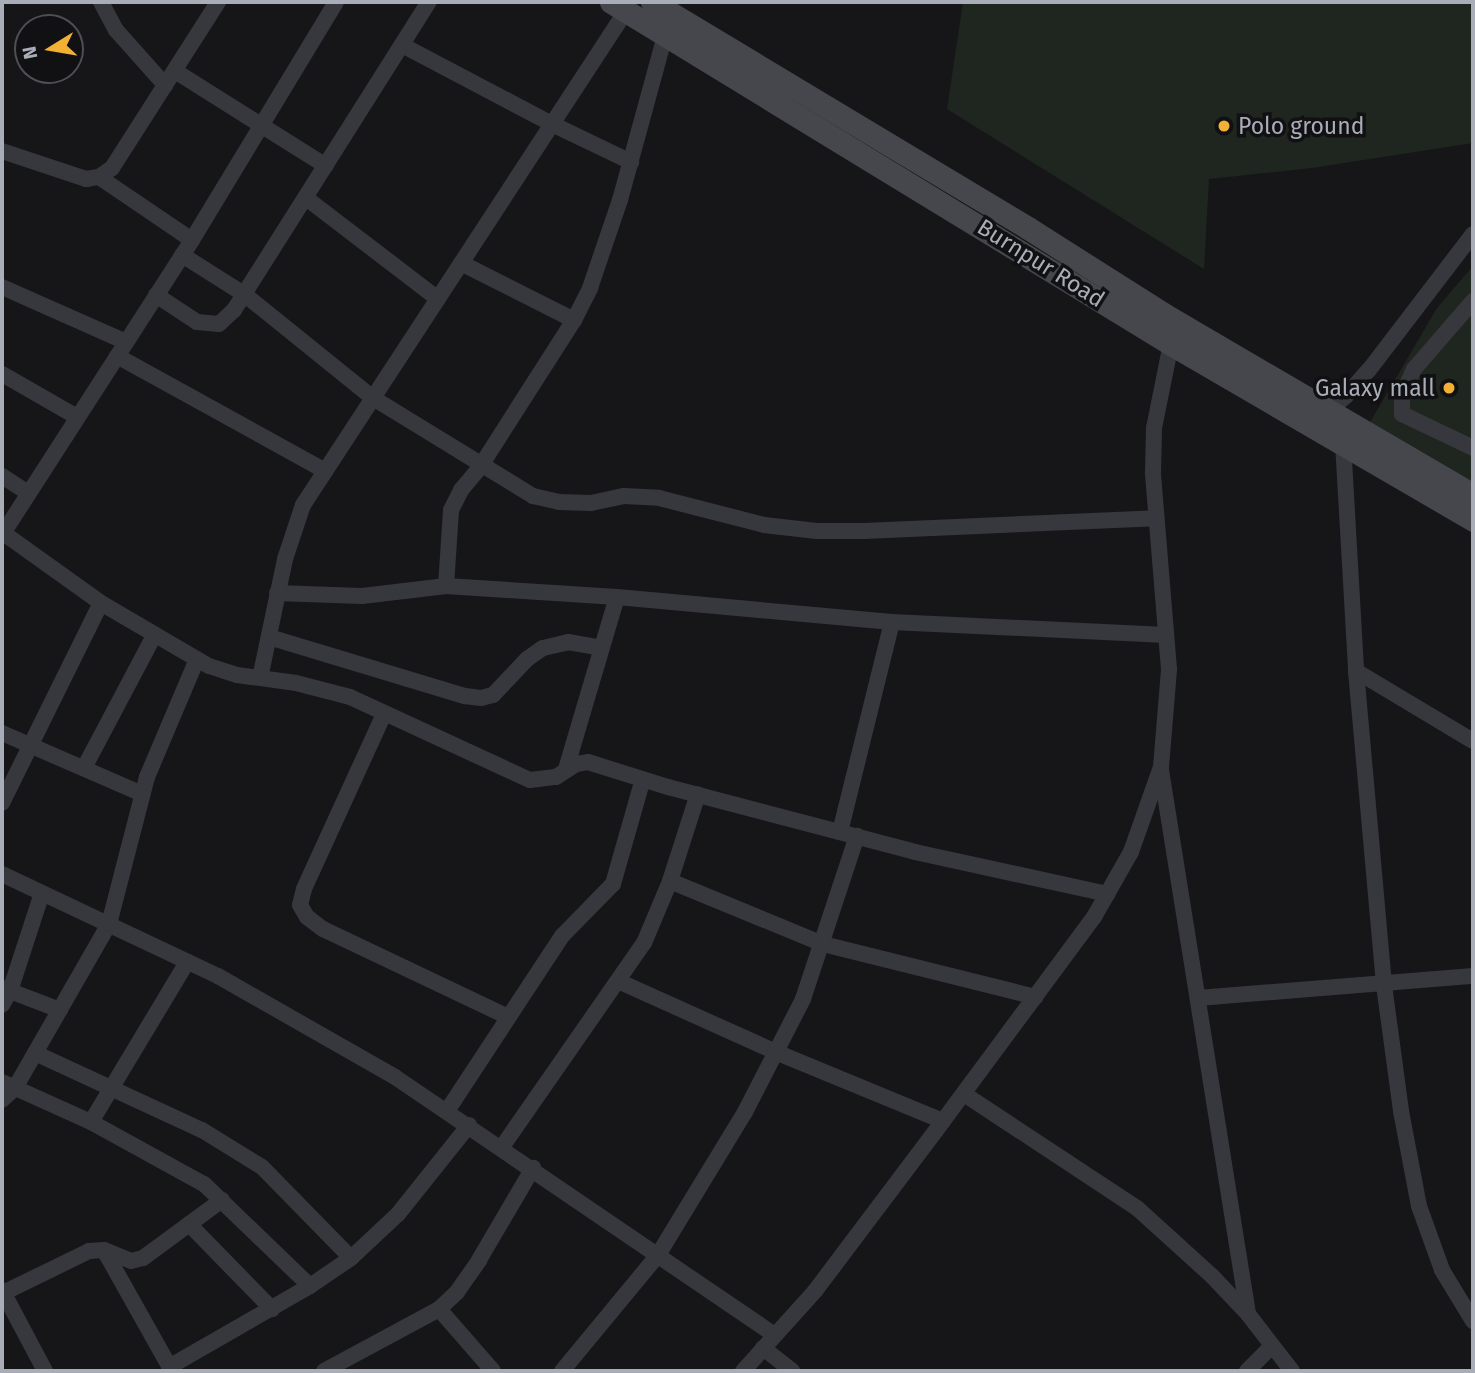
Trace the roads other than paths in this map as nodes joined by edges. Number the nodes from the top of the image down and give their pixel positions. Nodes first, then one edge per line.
1 (101, 2) edge
2 (218, 2) edge
3 (336, 2) edge
4 (429, 2) edge
5 (652, 2) edge
6 (618, 6) edge
7 (669, 25) junction
8 (402, 45) junction
9 (175, 71) junction
10 (165, 85) junction
11 (552, 124) junction
12 (260, 125) junction
13 (861, 140) junction
14 (3, 155) edge
15 (631, 162) junction
16 (326, 166) junction
17 (99, 177) junction
18 (306, 198) junction
19 (1473, 234) edge
20 (192, 240) junction
21 (182, 255) junction
22 (461, 263) junction
23 (2, 289) edge
24 (244, 294) junction
25 (156, 295) junction
26 (438, 299) junction
27 (1473, 301) edge
28 (574, 320) junction
29 (1171, 344) junction
30 (122, 349) junction
31 (2, 374) edge
32 (373, 398) junction
33 (78, 417) junction
34 (1320, 418) junction
35 (1343, 443) junction
36 (1473, 447) edge
37 (480, 467) junction
38 (325, 471) junction
39 (2, 477) edge
40 (28, 493) junction
41 (1473, 495) edge
42 (1156, 518) junction
43 (1473, 520) edge
44 (2, 533) edge
45 (446, 586) junction
46 (277, 593) junction
47 (617, 597) junction
48 (101, 603) junction
49 (892, 622) junction
50 (1166, 635) junction
51 (154, 636) junction
52 (269, 637) junction
53 (601, 649) junction
54 (197, 659) junction
55 (1356, 671) junction
56 (260, 678) junction
57 (384, 714) junction
58 (2, 733) edge
59 (1473, 741) edge
60 (31, 745) junction
61 (1161, 767) junction
62 (83, 768) junction
63 (566, 769) junction
64 (643, 779) junction
65 (142, 794) junction
66 (698, 794) junction
67 (2, 803) edge
68 (840, 832) junction
69 (857, 836) junction
70 (2, 874) edge
71 (670, 881) junction
72 (42, 893) junction
73 (1107, 894) junction
74 (109, 924) junction
75 (823, 944) junction
76 (187, 962) junction
77 (1473, 976) edge
78 (618, 981) junction
79 (1384, 985) junction
80 (4, 994) edge
81 (1035, 998) junction
82 (1198, 998) junction
83 (60, 1010) junction
84 (508, 1017) junction
85 (35, 1053) junction
86 (778, 1053) junction
87 (8, 1085) edge
88 (110, 1090) junction
89 (964, 1094) junction
90 (2, 1100) edge
91 (447, 1111) junction
92 (943, 1121) junction
93 (91, 1122) junction
94 (469, 1125) junction
95 (502, 1147) junction
96 (533, 1168) junction
97 (222, 1200) junction
98 (189, 1224) junction
99 (104, 1250) junction
100 (658, 1255) junction
101 (351, 1258) junction
102 (310, 1286) junction
103 (3, 1292) edge
104 (272, 1309) junction
105 (439, 1309) junction
106 (1248, 1314) junction
107 (1473, 1321) edge
108 (775, 1335) junction
109 (1272, 1346) junction
110 (763, 1348) junction
111 (171, 1369) edge
112 (45, 1371) edge
113 (324, 1371) edge
114 (494, 1371) edge
115 (562, 1371) edge
116 (743, 1371) edge
117 (792, 1371) edge
118 (1247, 1371) edge
119 (1292, 1371) edge

1 - 10 street
2 - 9 street
3 - 12 street
4 - 8 street
5 - 7 street
6 - 7 street
6 - 11 street
7 - 13 street
7 - 15 street
8 - 11 street
8 - 16 street
9 - 10 street
9 - 12 street
10 - 17 street
11 - 15 street
11 - 22 street
12 - 16 street
12 - 20 street
13 - 29 street, Burnpur Road
13 - 34 street
14 - 17 street
15 - 28 street
16 - 18 street
17 - 20 street
18 - 24 street
18 - 26 street
19 - 34 street
20 - 21 street
21 - 24 street
21 - 25 street
22 - 26 street
22 - 28 street
23 - 30 street
24 - 25 street
24 - 32 street
25 - 30 street
26 - 32 street
27 - 36 street
28 - 37 street
29 - 34 street, Burnpur Road
29 - 42 street
30 - 33 street
30 - 38 street
31 - 33 street
32 - 37 street
32 - 38 street
33 - 40 street
34 - 35 street, Burnpur Road
34 - 41 street
35 - 43 street, Burnpur Road
35 - 55 street
37 - 42 street
37 - 45 street
38 - 46 street
39 - 40 street
40 - 44 street
42 - 50 street
44 - 48 street
45 - 46 street
45 - 47 street
46 - 52 street
47 - 49 street
47 - 53 street
48 - 51 street
48 - 60 street
49 - 50 street
49 - 68 street
50 - 61 street
51 - 54 street
51 - 62 street
52 - 53 street
52 - 56 street
53 - 63 street
54 - 56 street
54 - 65 street
55 - 59 street
55 - 79 street
56 - 57 street
57 - 63 street
57 - 84 street
58 - 60 street
60 - 62 street
60 - 67 street
61 - 73 street
61 - 82 street
62 - 65 street
63 - 64 street
64 - 66 street
64 - 84 street
65 - 74 street
66 - 68 street
66 - 71 street
68 - 69 street
69 - 73 street
69 - 75 street
70 - 72 street
71 - 75 street
71 - 78 street
72 - 74 street
72 - 80 street
73 - 81 street
74 - 76 street
74 - 83 street
75 - 81 street
75 - 86 street
76 - 88 street
76 - 91 street
77 - 79 street
78 - 86 street
78 - 95 street
79 - 82 street
79 - 107 street
80 - 83 street
81 - 89 street
82 - 106 street
83 - 85 street
84 - 91 street
85 - 87 street
85 - 88 street
86 - 92 street
86 - 100 street
87 - 90 street
87 - 93 street
88 - 93 street
88 - 101 street
89 - 92 street
89 - 106 street
91 - 94 street
92 - 108 street
93 - 97 street
94 - 95 street
94 - 101 street
95 - 96 street
96 - 100 street
96 - 105 street
97 - 98 street
97 - 102 street
98 - 99 street
98 - 104 street
99 - 103 street
99 - 111 street
100 - 108 street
100 - 115 street
101 - 102 street
102 - 104 street
103 - 112 street
104 - 111 street
105 - 113 street
105 - 114 street
106 - 109 street
108 - 110 street
109 - 118 street
109 - 119 street
110 - 116 street
110 - 117 street

